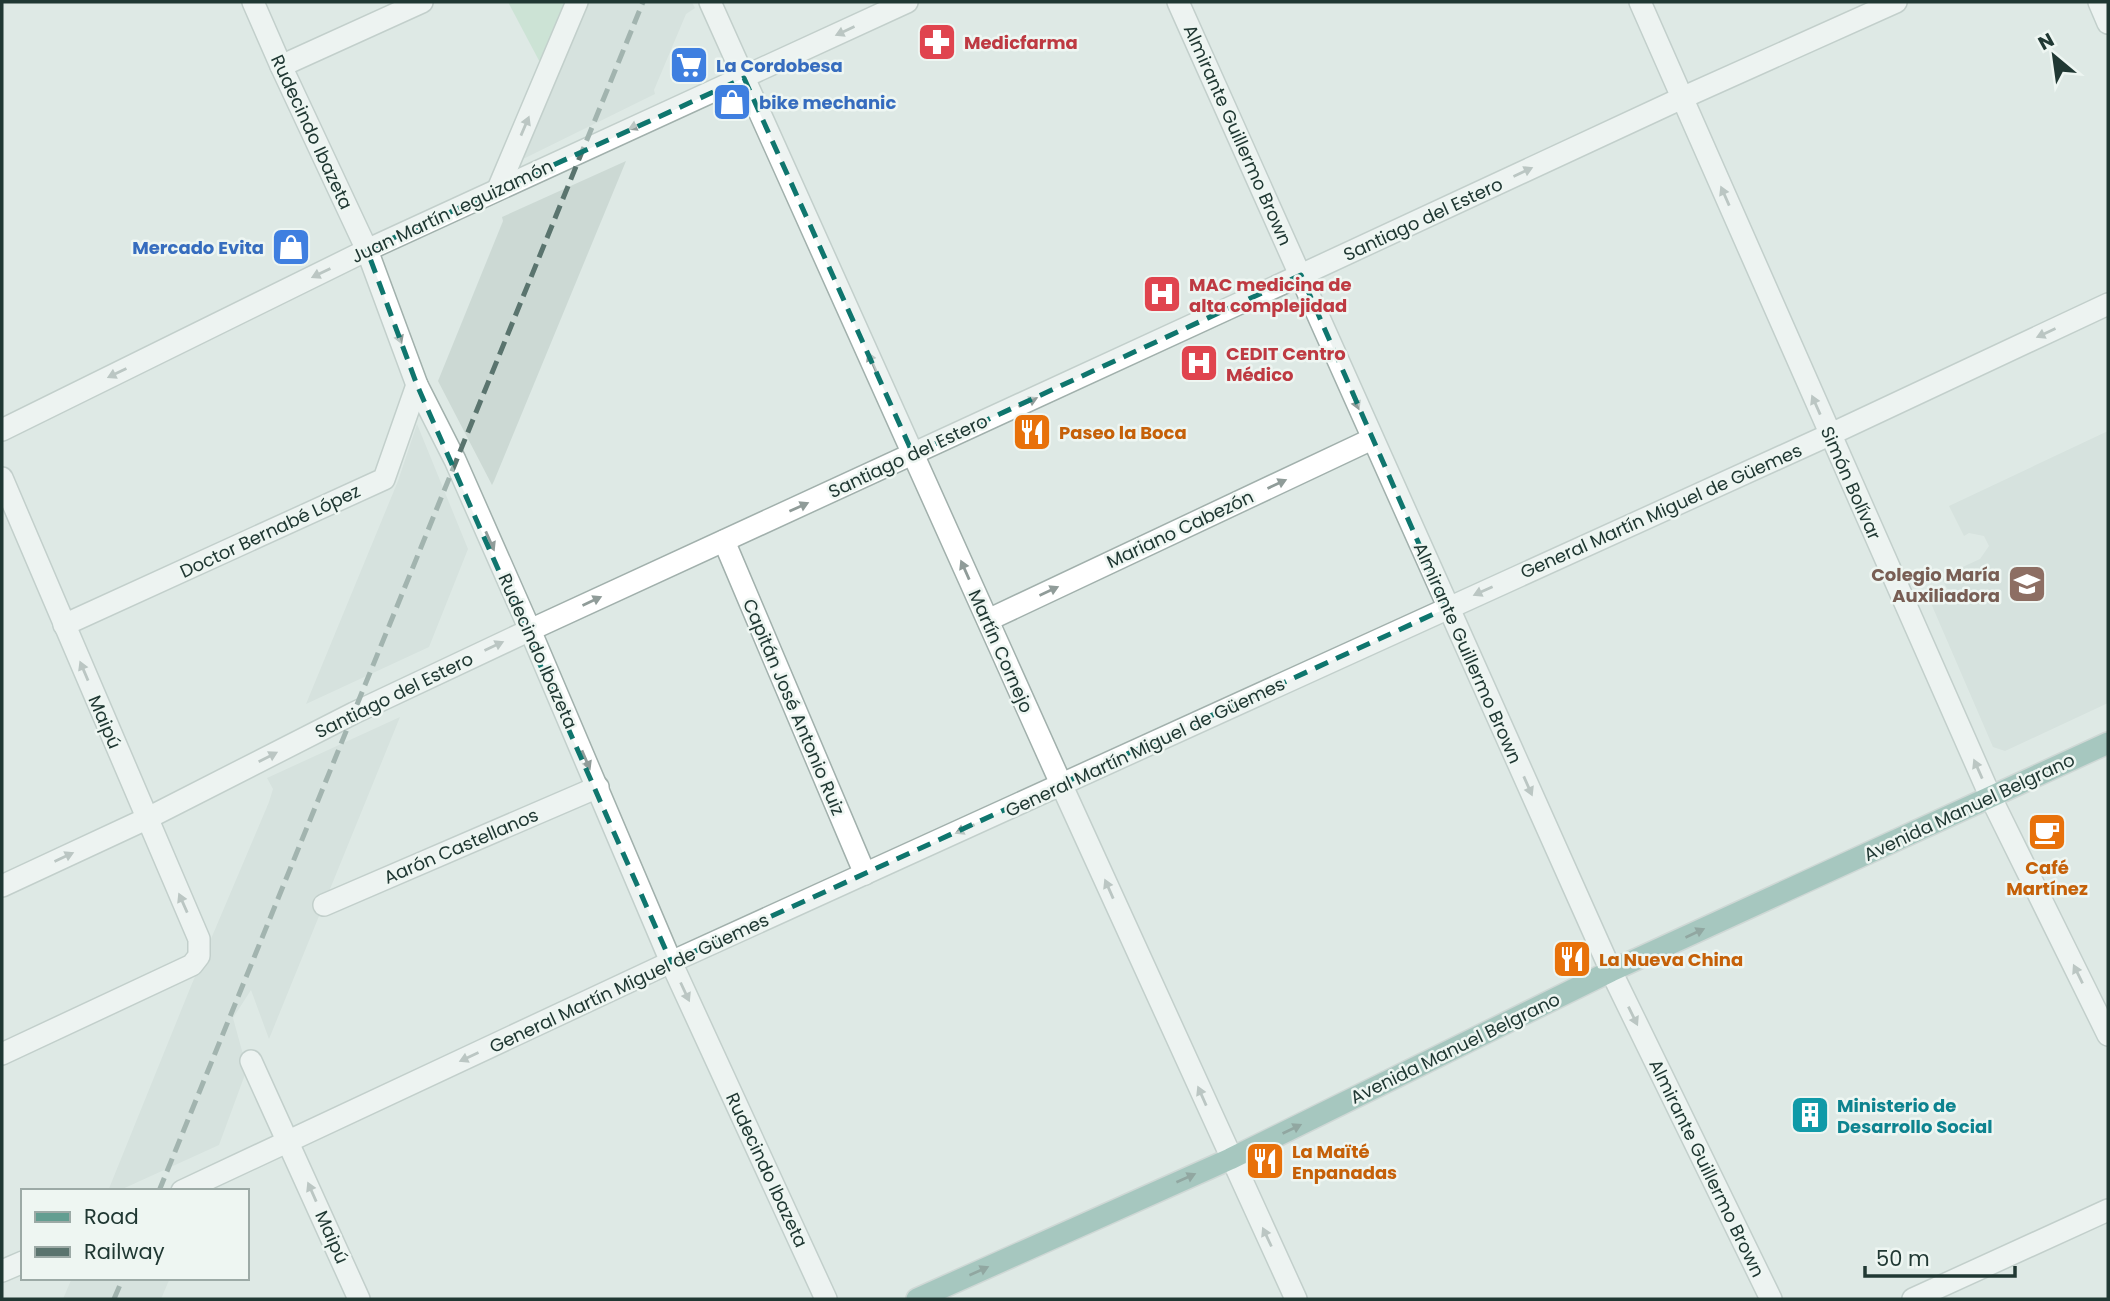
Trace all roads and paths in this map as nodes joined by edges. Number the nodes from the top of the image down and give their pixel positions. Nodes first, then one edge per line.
1 (253, 2) edge
2 (422, 2) edge
3 (577, 2) edge
4 (710, 2) edge
5 (907, 2) edge
6 (1178, 2) edge
7 (1640, 2) edge
8 (1896, 2) edge
9 (2099, 2) edge
10 (2108, 23) edge
11 (281, 66) junction
12 (744, 78) junction
13 (1682, 98) junction
14 (498, 189) junction
15 (367, 250) junction
16 (1301, 275) junction
17 (2108, 304) edge
18 (417, 385) junction
19 (2, 430) edge
20 (1829, 435) junction
21 (1372, 439) junction
22 (913, 454) junction
23 (2, 478) edge
24 (724, 541) junction
25 (1447, 608) junction
26 (988, 620) junction
27 (64, 625) junction
28 (530, 630) junction
29 (2108, 743) edge
30 (1062, 786) junction
31 (598, 787) junction
32 (1991, 798) junction
33 (146, 819) junction
34 (865, 874) junction
35 (2, 886) edge
36 (324, 905) dead end
37 (671, 962) junction
38 (1611, 971) junction
39 (2108, 1035) edge
40 (2, 1054) edge
41 (251, 1061) dead end
42 (289, 1141) junction
43 (1230, 1159) junction
44 (186, 1189) edge
45 (2108, 1210) edge
46 (21, 1263) edge
47 (2, 1271) edge
48 (359, 1299) edge
49 (826, 1299) edge
50 (916, 1299) edge
51 (1296, 1299) edge
52 (1771, 1299) edge
53 (1913, 1299) edge

1 - 11 street, Rudecindo Ibazeta
2 - 11 street
14 -> 3 street
4 - 12 street, Martín Cornejo
5 -> 12 street, Juan Martín Leguizamón
6 - 16 street, Almirante Guillermo Brown
7 - 13 street, Simón Bolívar
8 - 13 street, Santiago del Estero
9 - 10 street
11 - 15 street, Rudecindo Ibazeta
12 -> 14 street, Juan Martín Leguizamón
22 -> 12 street, Martín Cornejo
16 -> 13 street, Santiago del Estero
20 -> 13 street, Simón Bolívar
14 - 15 street, Juan Martín Leguizamón
15 -> 18 street, Rudecindo Ibazeta
15 -> 19 street, Juan Martín Leguizamón
16 -> 21 street, Almirante Guillermo Brown
22 -> 16 street, Santiago del Estero
17 -> 20 street, General Martín Miguel de Güemes
18 - 27 street, Doctor Bernabé López
18 -> 28 street, Rudecindo Ibazeta
20 -> 25 street, General Martín Miguel de Güemes
32 -> 20 street, Simón Bolívar
21 - 25 street, Almirante Guillermo Brown
26 -> 21 street, Mariano Cabezón
24 -> 22 street, Santiago del Estero
26 -> 22 street, Martín Cornejo
23 - 27 street, Maipú
28 -> 24 street, Santiago del Estero
24 - 34 street, Capitán José Antonio Ruiz
25 - 30 street, General Martín Miguel de Güemes
25 -> 38 street, Almirante Guillermo Brown
26 - 30 street, Martín Cornejo
33 -> 27 street, Maipú
28 -> 31 street, Rudecindo Ibazeta
33 -> 28 street, Santiago del Estero
29 - 32 main road, Avenida Manuel Belgrano
30 -> 34 street, General Martín Miguel de Güemes
43 -> 30 street, Martín Cornejo
31 - 36 street, Aarón Castellanos
31 - 37 street, Rudecindo Ibazeta
38 -> 32 main road, Avenida Manuel Belgrano
39 -> 32 street, Simón Bolívar
35 -> 33 street, Santiago del Estero
40 -> 33 street, Maipú
34 - 37 street, General Martín Miguel de Güemes
37 -> 42 street, General Martín Miguel de Güemes
37 -> 49 street, Rudecindo Ibazeta
43 -> 38 main road, Avenida Manuel Belgrano
38 -> 52 street, Almirante Guillermo Brown
41 - 42 street, Maipú
42 - 44 street, General Martín Miguel de Güemes
48 -> 42 street, Maipú
50 -> 43 main road, Avenida Manuel Belgrano
51 -> 43 street, Martín Cornejo
45 - 53 street
46 - 47 street

